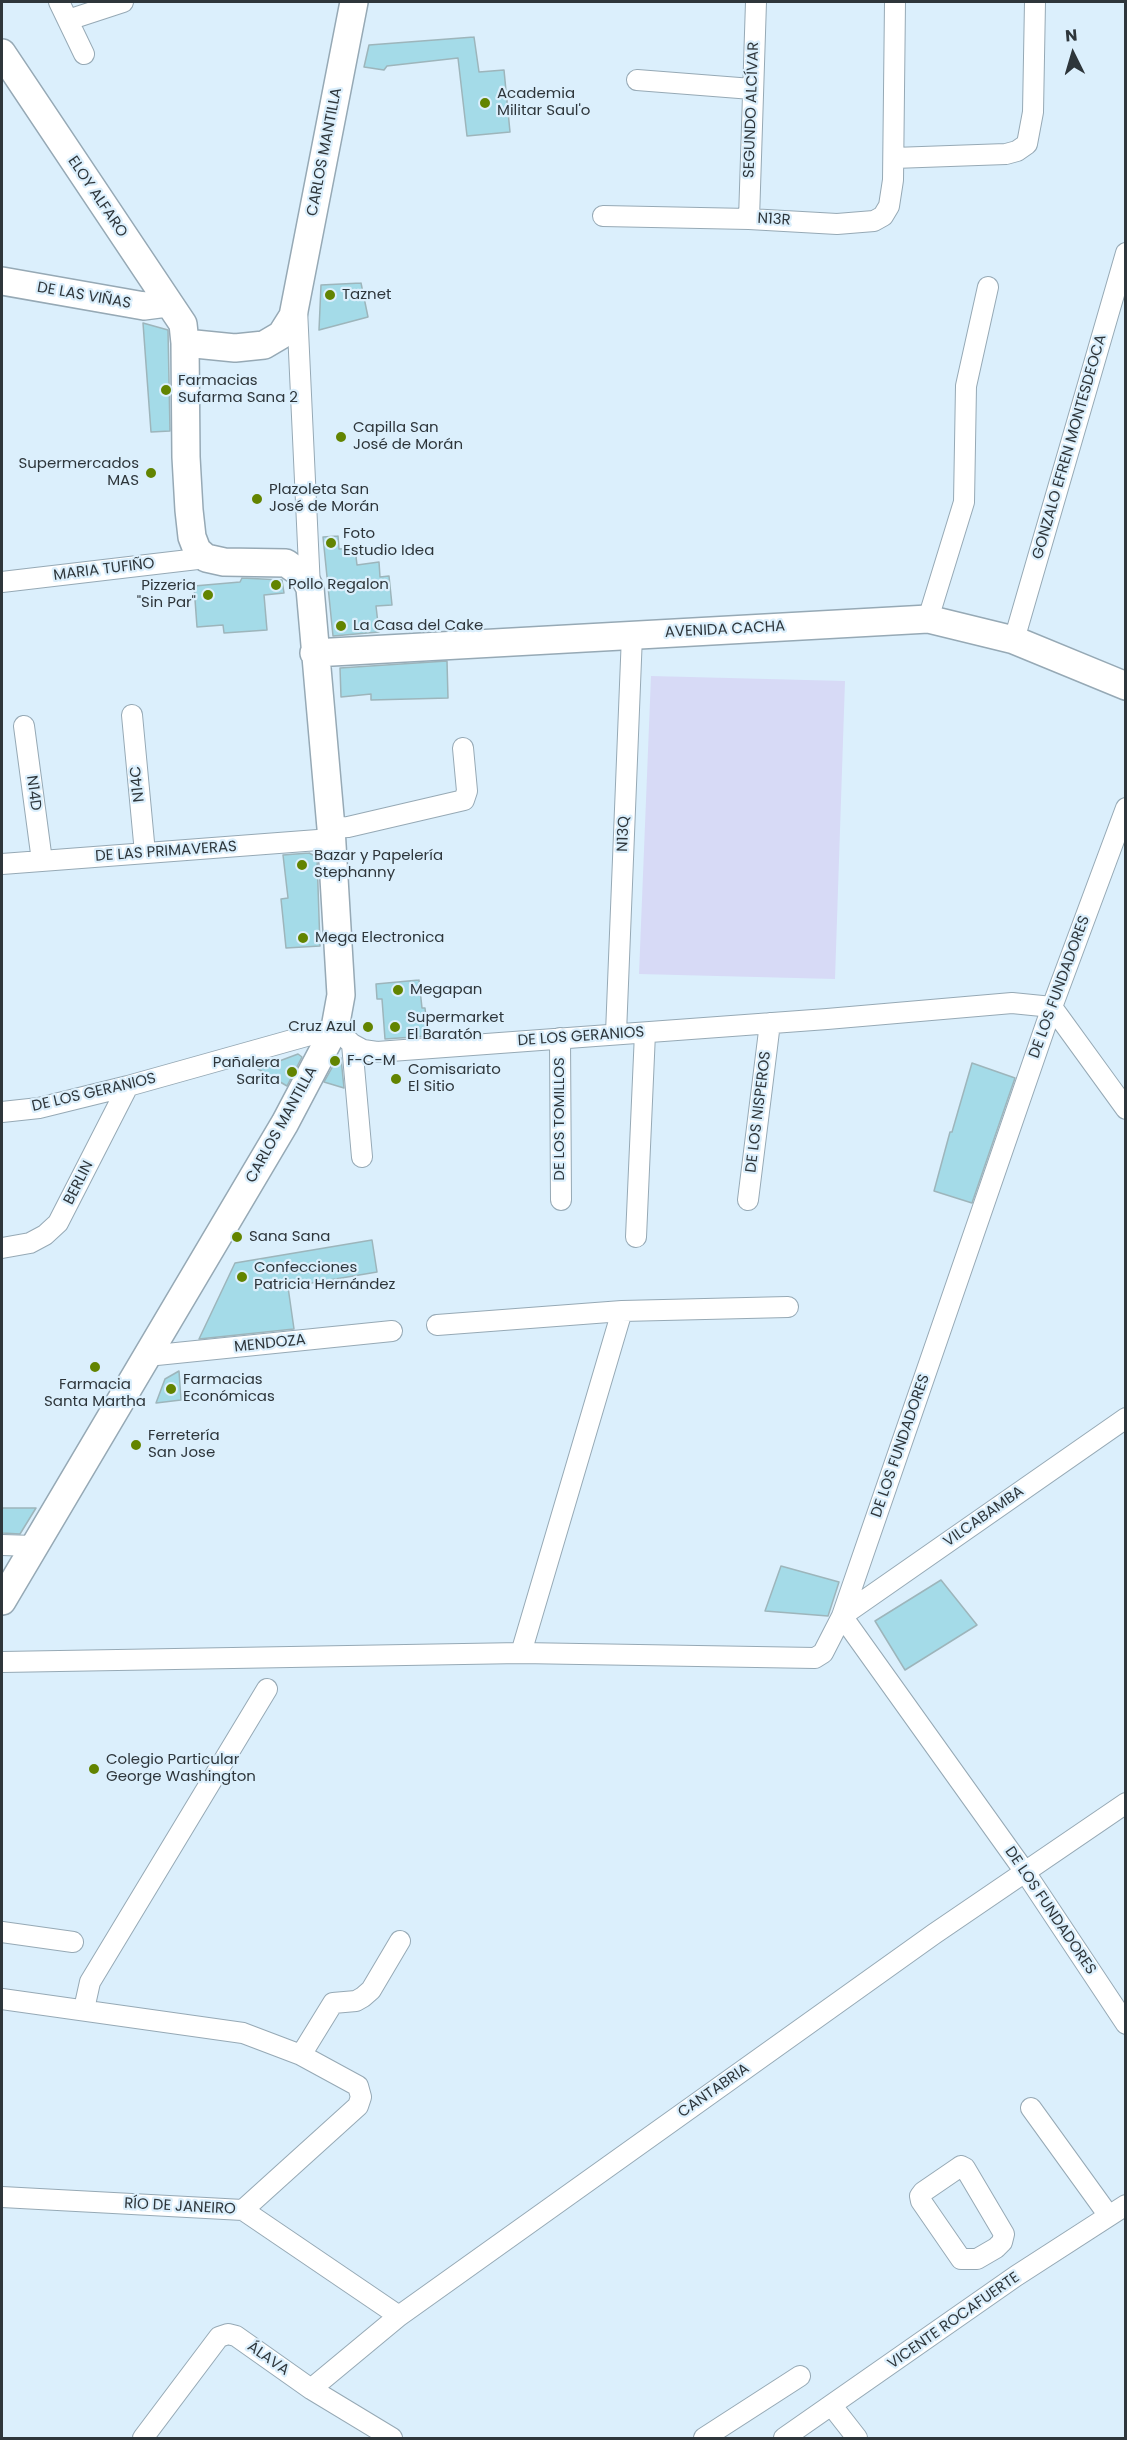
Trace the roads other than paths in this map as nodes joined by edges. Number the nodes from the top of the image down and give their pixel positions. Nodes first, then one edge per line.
1 (59, 2) edge
2 (123, 2) edge
3 (354, 2) edge
4 (756, 2) edge
5 (895, 2) edge
6 (1035, 2) edge
7 (68, 20) junction
8 (2, 53) edge
9 (84, 54) dead end
10 (637, 80) dead end
11 (752, 89) junction
12 (894, 158) junction
13 (603, 216) dead end
14 (749, 219) junction
15 (1125, 253) edge
16 (2, 281) edge
17 (988, 287) dead end
18 (167, 303) junction
19 (297, 303) junction
20 (1116, 320) edge
21 (185, 343) junction
22 (206, 558) junction
23 (2, 582) edge
24 (310, 588) junction
25 (928, 619) junction
26 (632, 635) junction
27 (1014, 640) junction
28 (314, 653) junction
29 (1125, 686) edge
30 (132, 715) dead end
31 (24, 726) dead end
32 (463, 748) dead end
33 (1125, 808) edge
34 (331, 833) junction
35 (145, 853) junction
36 (42, 861) junction
37 (2, 864) edge
38 (1052, 1007) junction
39 (770, 1023) junction
40 (616, 1033) junction
41 (645, 1033) junction
42 (343, 1036) junction
43 (560, 1038) junction
44 (128, 1086) junction
45 (1125, 1109) edge
46 (2, 1112) edge
47 (362, 1157) dead end
48 (561, 1200) dead end
49 (748, 1200) dead end
50 (636, 1236) dead end
51 (2, 1248) edge
52 (788, 1307) dead end
53 (622, 1311) junction
54 (437, 1325) dead end
55 (393, 1331) dead end
56 (147, 1356) junction
57 (1125, 1418) edge
58 (2, 1545) edge
59 (34, 1546) junction
60 (2, 1600) edge
61 (843, 1616) junction
62 (521, 1653) junction
63 (2, 1662) edge
64 (267, 1689) dead end
65 (1125, 1803) edge
66 (1025, 1872) junction
67 (2, 1932) edge
68 (400, 1941) dead end
69 (73, 1942) dead end
70 (2, 1999) edge
71 (84, 2009) junction
72 (1125, 2024) edge
73 (301, 2055) junction
74 (1031, 2108) dead end
75 (2, 2197) edge
76 (243, 2210) junction
77 (1117, 2210) edge
78 (996, 2248) junction
79 (1017, 2276) junction
80 (399, 2316) junction
81 (800, 2376) dead end
82 (311, 2389) junction
83 (832, 2406) junction
84 (144, 2439) edge
85 (392, 2439) edge
86 (704, 2439) edge
87 (784, 2439) edge
88 (856, 2439) edge

1 - 7 street
2 - 7 street
3 - 19 street, CARLOS MANTILLA
4 - 11 street, SEGUNDO ALCÍVAR
5 - 12 street, N13R
6 - 12 street
7 - 9 street
8 - 18 street, ELOY ALFARO
10 - 11 street
11 - 14 street, SEGUNDO ALCÍVAR
12 - 14 street, N13R
13 - 14 street, N13R
15 - 20 street, GONZALO EFREN MONTESDEOCA
16 - 18 street, DE LAS VIÑAS
17 - 25 street
18 - 21 street, ELOY ALFARO
19 - 21 street
19 - 24 street
20 - 27 street, GONZALO EFREN MONTESDEOCA
21 - 22 street, ELOY ALFARO
22 - 23 street, MARIA TUFIÑO
22 - 24 street
24 - 28 street, CARLOS MANTILLA
25 - 26 street, AVENIDA CACHA
25 - 27 street, AVENIDA CACHA
26 - 28 street, AVENIDA CACHA
26 - 40 street, N13Q
27 - 29 street, AVENIDA CACHA
28 - 34 street, CARLOS MANTILLA
30 - 35 street, N14C
31 - 36 street, N14D
32 - 34 street, DE LAS PRIMAVERAS
33 - 38 street, DE LOS FUNDADORES
34 - 35 street, DE LAS PRIMAVERAS
34 - 42 street, CARLOS MANTILLA
35 - 36 street, DE LAS PRIMAVERAS
36 - 37 street, DE LAS PRIMAVERAS
38 - 39 street, DE LOS GERANIOS
38 - 45 street
38 - 61 street, DE LOS FUNDADORES
39 - 41 street, DE LOS GERANIOS
39 - 49 street, DE LOS NISPEROS
40 - 41 street, DE LOS GERANIOS
40 - 43 street, DE LOS GERANIOS
41 - 50 street
42 - 43 street, DE LOS GERANIOS
42 - 44 street, DE LOS GERANIOS
42 - 47 street
42 - 56 street, CARLOS MANTILLA
43 - 48 street, DE LOS TOMILLOS
44 - 46 street, DE LOS GERANIOS
44 - 51 street, BERLIN
52 - 53 street
53 - 54 street
53 - 62 street
55 - 56 street, MENDOZA
56 - 59 street, CARLOS MANTILLA
57 - 61 street, VILCABAMBA
58 - 59 street
59 - 60 street, CARLOS MANTILLA
61 - 62 street
61 - 66 street, DE LOS FUNDADORES
62 - 63 street
64 - 71 street
65 - 66 street, CANTABRIA
66 - 72 street, DE LOS FUNDADORES
66 - 80 street, CANTABRIA
67 - 69 street
68 - 73 street
70 - 71 street
71 - 73 street
73 - 76 street
74 - 77 street
75 - 76 street, RÍO DE JANEIRO
76 - 80 street, RÍO DE JANEIRO
77 - 79 street, VICENTE ROCAFUERTE
78 - 78 street
78 - 79 street
79 - 83 street, VICENTE ROCAFUERTE
80 - 82 street, CANTABRIA
81 - 86 street
82 - 84 street, ÁLAVA
82 - 85 street, ÁLAVA
83 - 87 street, VICENTE ROCAFUERTE
83 - 88 street

